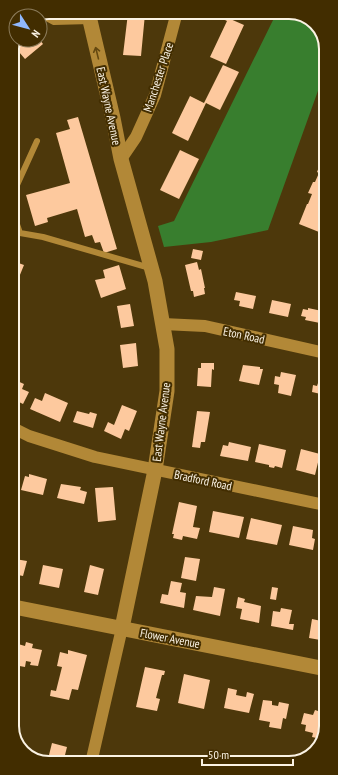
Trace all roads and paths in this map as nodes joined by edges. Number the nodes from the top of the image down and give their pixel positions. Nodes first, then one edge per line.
1 (49, 19) edge
2 (72, 19) edge
3 (90, 19) edge
4 (175, 19) edge
5 (37, 141) dead end
6 (121, 160) junction
7 (19, 181) edge
8 (19, 230) edge
9 (152, 269) junction
10 (163, 324) junction
11 (319, 352) edge
12 (19, 431) edge
13 (155, 470) junction
14 (319, 505) edge
15 (19, 607) edge
16 (122, 628) junction
17 (319, 668) edge
18 (93, 756) edge

1 - 2 lane
6 -> 3 street, East Wayne Avenue
4 - 6 street, Manchester Place
5 - 7 lane
6 - 9 street, East Wayne Avenue
8 - 9 lane
9 - 10 street, East Wayne Avenue
10 - 11 street, Eton Road
10 - 13 street, East Wayne Avenue
12 - 13 street, Bradford Road
13 - 14 street, Bradford Road
13 - 16 street, East Wayne Avenue
15 - 16 street, Flower Avenue
16 - 17 street, Flower Avenue
16 - 18 street, East Wayne Avenue

